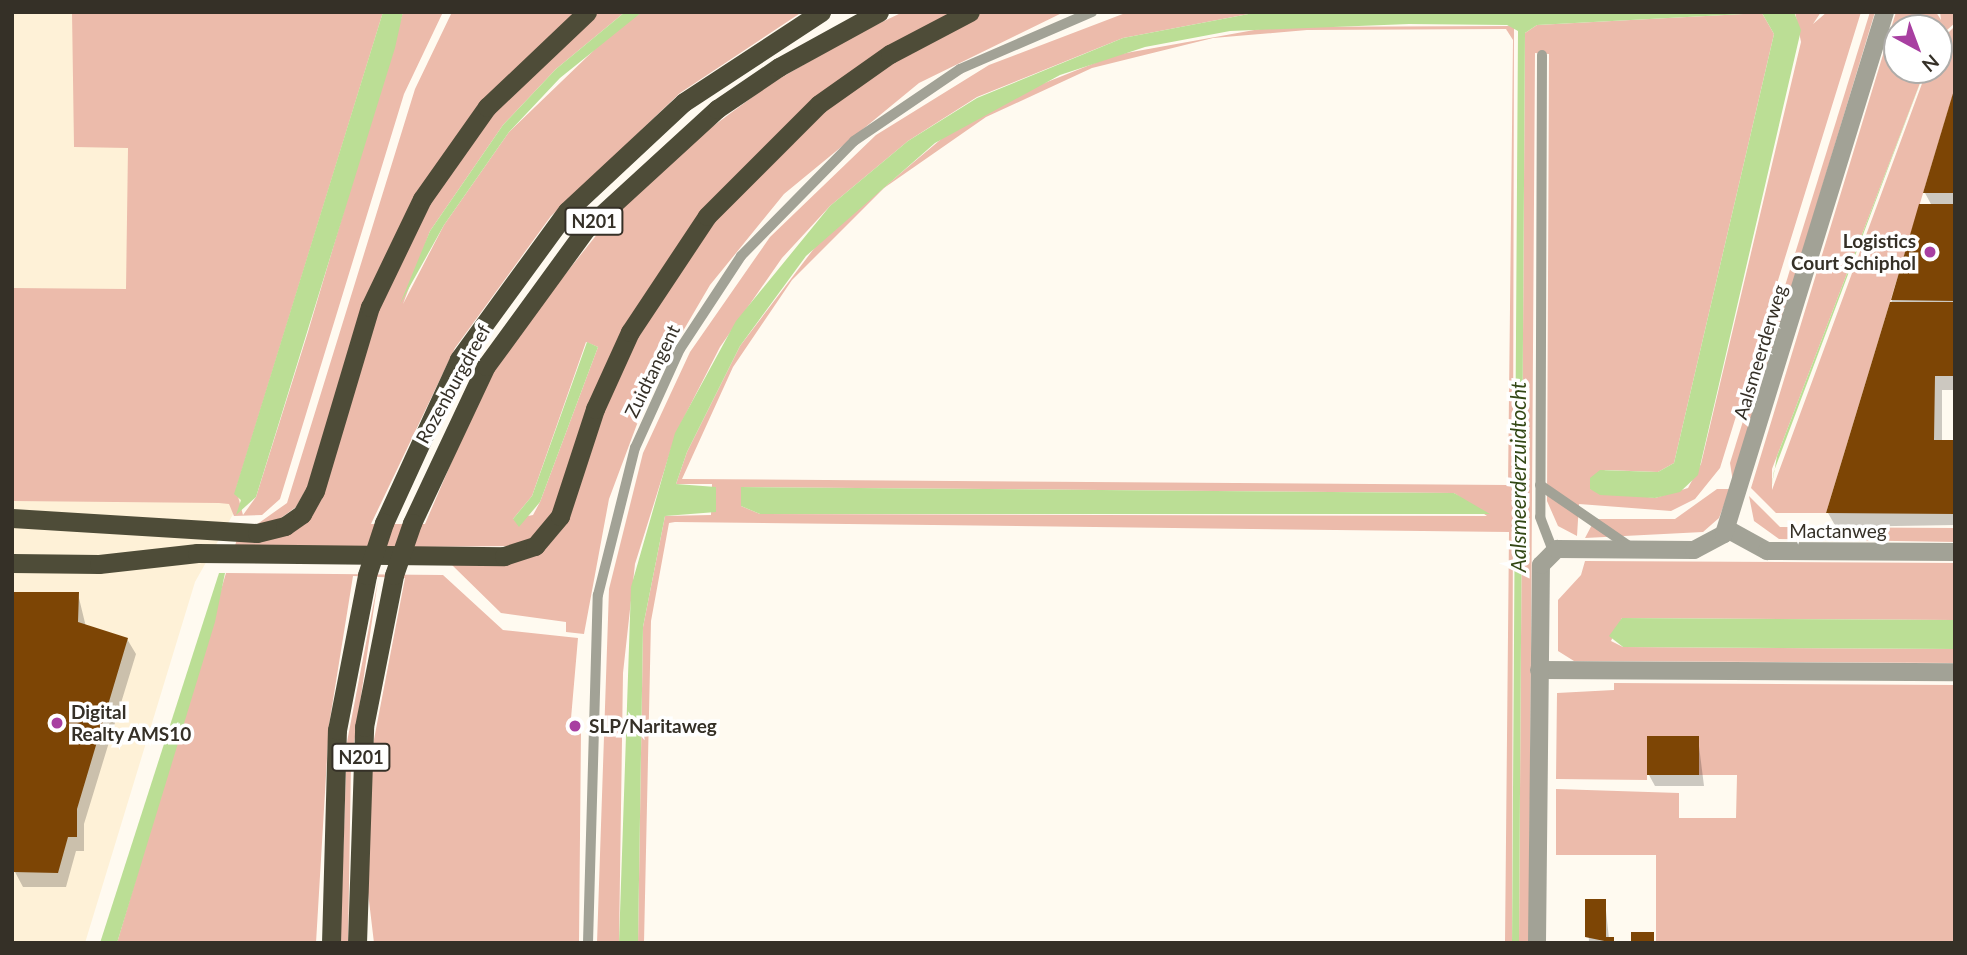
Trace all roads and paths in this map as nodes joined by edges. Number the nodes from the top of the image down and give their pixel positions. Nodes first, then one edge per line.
1 (587, 12) edge
2 (821, 12) edge
3 (879, 12) edge
4 (970, 12) edge
5 (1092, 12) edge
6 (1885, 12) edge
7 (1542, 55) dead end
8 (1540, 485) junction
9 (12, 518) edge
10 (1727, 529) junction
11 (1634, 550) junction
12 (1553, 551) junction
13 (1955, 552) edge
14 (12, 563) edge
15 (1538, 670) junction
16 (1955, 672) edge
17 (331, 943) edge
18 (357, 943) edge
19 (588, 943) edge
20 (1536, 943) edge

1 - 9 highway
2 - 17 highway, Rozenburgdreef / N201, bridge
3 - 18 highway, Rozenburgdreef / N201, bridge
4 - 14 highway
5 - 19 lane, Zuidtangent
6 - 10 street, Aalsmeerderweg
7 - 8 lane
8 - 11 lane
8 - 12 lane
10 - 11 street
10 - 13 street, Mactanweg
11 - 12 street
12 - 15 street
15 - 16 street
15 - 20 street

